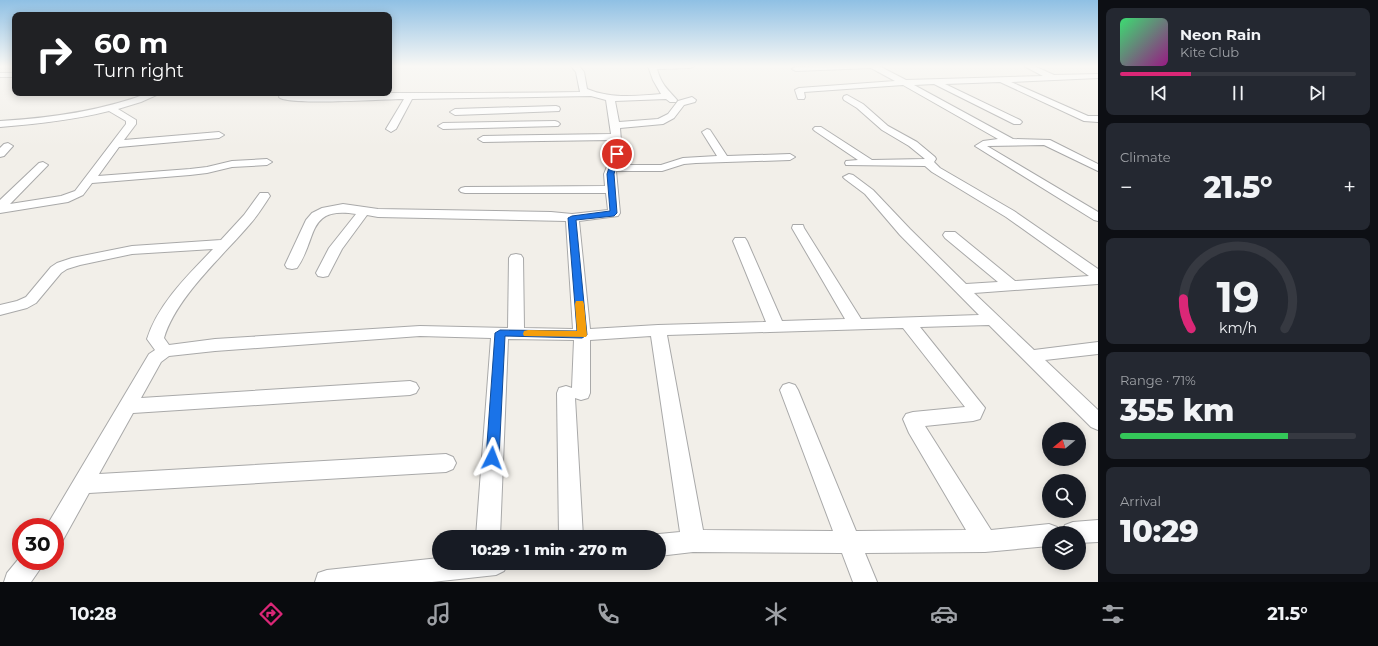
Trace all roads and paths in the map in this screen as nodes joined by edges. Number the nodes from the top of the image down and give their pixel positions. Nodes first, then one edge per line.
1 (665, 93) edge
2 (800, 93) edge
3 (922, 93) edge
4 (958, 93) edge
5 (1029, 93) edge
6 (591, 94) joint
7 (148, 96) edge
8 (283, 96) edge
9 (381, 96) edge
10 (381, 96) edge
11 (667, 96) junction
12 (409, 97) junction
13 (801, 97) dead end
14 (610, 98) junction
15 (847, 98) dead end
16 (692, 100) dead end
17 (681, 103) junction
18 (110, 108) junction
19 (455, 112) dead end
20 (1098, 119) edge
21 (1016, 122) dead end
22 (0, 124) edge
23 (555, 124) junction
24 (443, 126) dead end
25 (391, 129) dead end
26 (818, 129) dead end
27 (616, 131) junction
28 (707, 132) dead end
29 (219, 135) dead end
30 (554, 138) junction
31 (483, 139) dead end
32 (1011, 142) junction
33 (117, 144) junction
34 (8, 146) dead end
35 (0, 154) edge
36 (790, 157) dead end
37 (724, 159) junction
38 (267, 162) dead end
39 (870, 163) junction
40 (928, 163) junction
41 (43, 165) dead end
42 (612, 168) junction
43 (1098, 168) edge
44 (90, 180) junction
45 (612, 189) junction
46 (465, 190) dead end
47 (264, 196) dead end
48 (0, 208) edge
49 (364, 211) junction
50 (1098, 217) edge
51 (572, 218) junction
52 (798, 228) dead end
53 (950, 235) dead end
54 (740, 241) dead end
55 (225, 244) junction
56 (516, 258) dead end
57 (292, 265) dead end
58 (323, 273) dead end
59 (1098, 276) edge
60 (1098, 280) edge
61 (1012, 286) junction
62 (963, 289) junction
63 (0, 310) edge
64 (993, 320) junction
65 (907, 322) junction
66 (856, 324) junction
67 (776, 326) junction
68 (658, 330) junction
69 (508, 333) junction
70 (582, 335) junction
71 (1098, 348) edge
72 (165, 351) junction
73 (1031, 356) junction
74 (410, 388) dead end
75 (789, 390) dead end
76 (128, 406) junction
77 (1098, 422) edge
78 (446, 463) dead end
79 (83, 484) junction
80 (63, 518) edge
81 (489, 530) edge
82 (571, 530) edge
83 (1098, 531) edge
84 (1086, 532) edge
85 (1042, 536) edge
86 (693, 541) junction
87 (985, 541) junction
88 (850, 542) junction
89 (666, 544) edge
90 (25, 570) edge
91 (432, 570) edge
92 (16, 582) edge
93 (327, 582) edge
94 (866, 582) edge

1 - 11 street
2 - 13 street
3 - 32 street
4 - 21 street
5 - 20 street
6 - 12 street
6 - 14 street
7 - 18 street
8 - 9 street
10 - 12 street
11 - 14 street
11 - 17 street
12 - 25 street
14 - 27 street
15 - 40 street
16 - 17 street
17 - 27 street
18 - 22 street
18 - 33 street
19 - 23 street
23 - 24 street
23 - 30 street
26 - 39 street
27 - 30 street
27 - 42 street
28 - 37 street
29 - 33 street
30 - 31 street
32 - 43 street
32 - 50 street
33 - 44 street
34 - 35 street
36 - 37 street
37 - 42 street
38 - 44 street
39 - 40 street
39 - 62 street
40 - 59 street
41 - 48 street
42 - 45 street
44 - 48 street
45 - 46 street
45 - 51 street
47 - 55 street
49 - 51 street
49 - 57 street
49 - 58 street
51 - 70 street
52 - 66 street
53 - 61 street
54 - 67 street
55 - 63 street
55 - 72 street
56 - 69 street
60 - 61 street
61 - 62 street
62 - 64 street
64 - 65 street
64 - 73 street
65 - 66 street
65 - 87 street
66 - 67 street
67 - 68 street
68 - 70 street
68 - 86 street
69 - 70 street
69 - 72 street
69 - 81 street
70 - 82 street
71 - 73 street
72 - 76 street
73 - 77 street
74 - 76 street
75 - 88 street
76 - 79 street
78 - 79 street
79 - 80 street
83 - 84 street
85 - 87 street
86 - 88 street
86 - 89 street
87 - 88 street
88 - 94 street
90 - 92 street
91 - 93 street

